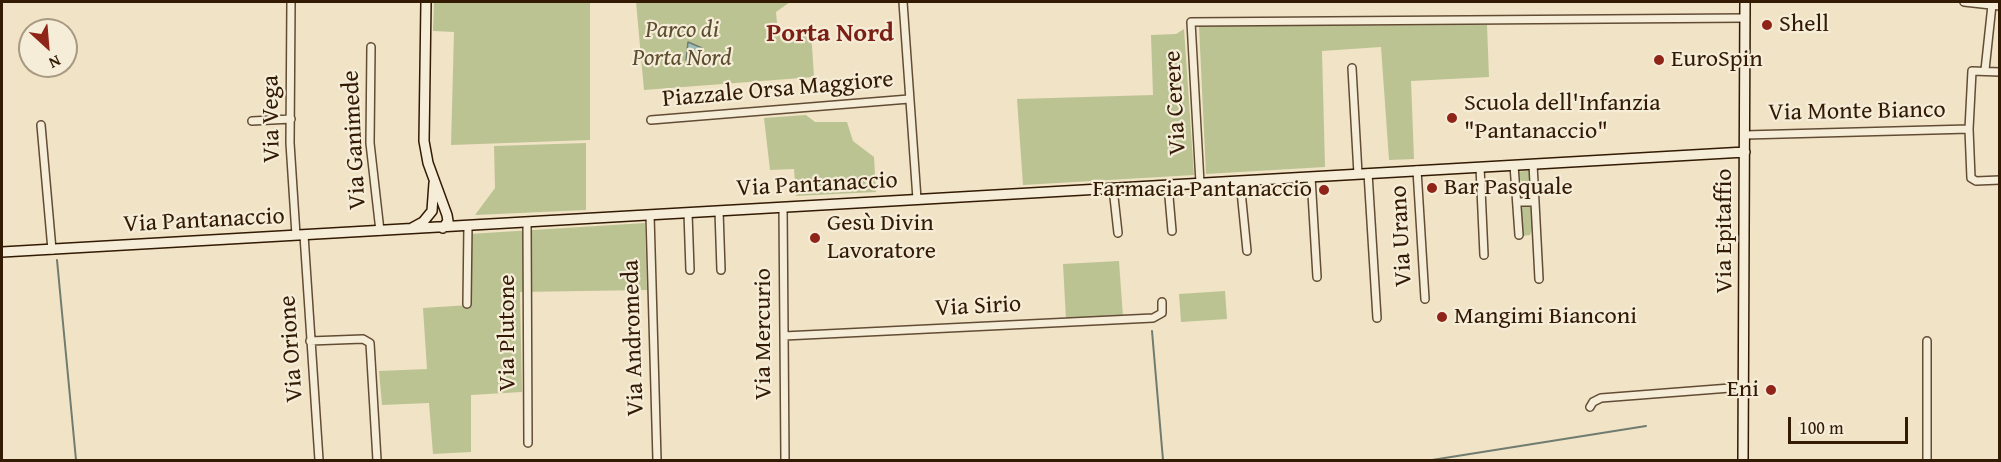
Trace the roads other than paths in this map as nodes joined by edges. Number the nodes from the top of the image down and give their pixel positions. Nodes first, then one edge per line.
1 (291, 2) edge
2 (426, 2) edge
3 (903, 2) edge
4 (1746, 2) edge
5 (1965, 2) edge
6 (1996, 5) edge
7 (1745, 18) junction
8 (371, 47) dead end
9 (1352, 68) dead end
10 (1985, 70) junction
11 (2000, 72) edge
12 (909, 99) junction
13 (291, 119) junction
14 (651, 120) dead end
15 (252, 121) dead end
16 (41, 125) dead end
17 (1969, 129) junction
18 (1745, 135) junction
19 (1745, 152) junction
20 (1533, 164) junction
21 (1514, 165) junction
22 (1480, 167) junction
23 (1417, 170) junction
24 (1368, 173) junction
25 (1358, 174) junction
26 (1311, 177) junction
27 (2000, 180) edge
28 (1240, 181) junction
29 (434, 182) junction
30 (1200, 183) junction
31 (1168, 185) junction
32 (1113, 188) junction
33 (917, 199) junction
34 (1518, 202) junction
35 (1534, 202) junction
36 (783, 207) junction
37 (719, 211) junction
38 (688, 213) junction
39 (430, 214) junction
40 (650, 215) junction
41 (447, 216) junction
42 (527, 222) junction
43 (468, 225) junction
44 (438, 228) junction
45 (409, 229) junction
46 (380, 231) junction
47 (1172, 231) dead end
48 (1118, 233) dead end
49 (300, 235) junction
50 (1519, 235) dead end
51 (52, 249) junction
52 (1247, 251) dead end
53 (2, 252) edge
54 (1484, 255) dead end
55 (690, 270) dead end
56 (721, 270) dead end
57 (1317, 277) dead end
58 (1539, 279) dead end
59 (1425, 299) dead end
60 (1162, 302) dead end
61 (467, 304) dead end
62 (1377, 318) dead end
63 (784, 336) junction
64 (310, 341) junction
65 (1927, 342) dead end
66 (1743, 387) junction
67 (1590, 407) dead end
68 (528, 443) dead end
69 (319, 460) edge
70 (377, 460) edge
71 (657, 460) edge
72 (784, 460) edge
73 (1743, 460) edge
74 (1927, 460) edge

1 - 13 street, Via Vega
2 - 29 street
3 - 12 street
4 - 7 street, Via Epitaffio
5 - 6 street
6 - 10 street
7 - 18 street, Via Epitaffio
7 - 30 street, Via Cerere
8 - 46 street, Via Ganimede
9 - 25 street
10 - 11 street
10 - 17 street
12 - 14 street, Piazzale Orsa Maggiore
12 - 33 street
13 - 15 street
13 - 49 street, Via Vega
16 - 51 street
17 - 18 street, Via Monte Bianco
17 - 27 street
18 - 19 street, Via Epitaffio
19 - 20 street, Via Pantanaccio
19 - 66 street, Via Epitaffio
20 - 21 street, Via Pantanaccio
20 - 35 street
21 - 22 street, Via Pantanaccio
21 - 34 street
22 - 23 street, Via Pantanaccio
22 - 54 street
23 - 24 street, Via Pantanaccio
23 - 59 street, Via Urano
24 - 25 street, Via Pantanaccio
24 - 62 street
25 - 26 street, Via Pantanaccio
26 - 28 street, Via Pantanaccio
26 - 57 street
28 - 30 street, Via Pantanaccio
28 - 52 street
29 - 39 street
29 - 41 street
30 - 31 street, Via Pantanaccio
31 - 32 street, Via Pantanaccio
31 - 47 street
32 - 33 street, Via Pantanaccio
32 - 48 street
33 - 36 street, Via Pantanaccio
34 - 35 street
34 - 50 street
35 - 58 street
36 - 37 street, Via Pantanaccio
36 - 63 street, Via Mercurio
37 - 38 street, Via Pantanaccio
37 - 56 street
38 - 40 street, Via Pantanaccio
38 - 55 street
39 - 41 street, Via Pantanaccio
39 - 44 street
39 - 45 street, Via Pantanaccio
40 - 42 street, Via Pantanaccio
40 - 71 street, Via Andromeda
41 - 43 street, Via Pantanaccio
41 - 44 street
42 - 43 street, Via Pantanaccio
42 - 68 street, Via Plutone
43 - 44 street, Via Pantanaccio
43 - 61 street
44 - 45 street, Via Pantanaccio
45 - 46 street, Via Pantanaccio
46 - 49 street, Via Pantanaccio
49 - 51 street, Via Pantanaccio
49 - 64 street, Via Orione
51 - 53 street, Via Pantanaccio
60 - 63 street, Via Sirio
63 - 72 street, Via Mercurio
64 - 69 street, Via Orione
64 - 70 street
65 - 74 street
66 - 67 street
66 - 73 street, Via Epitaffio

